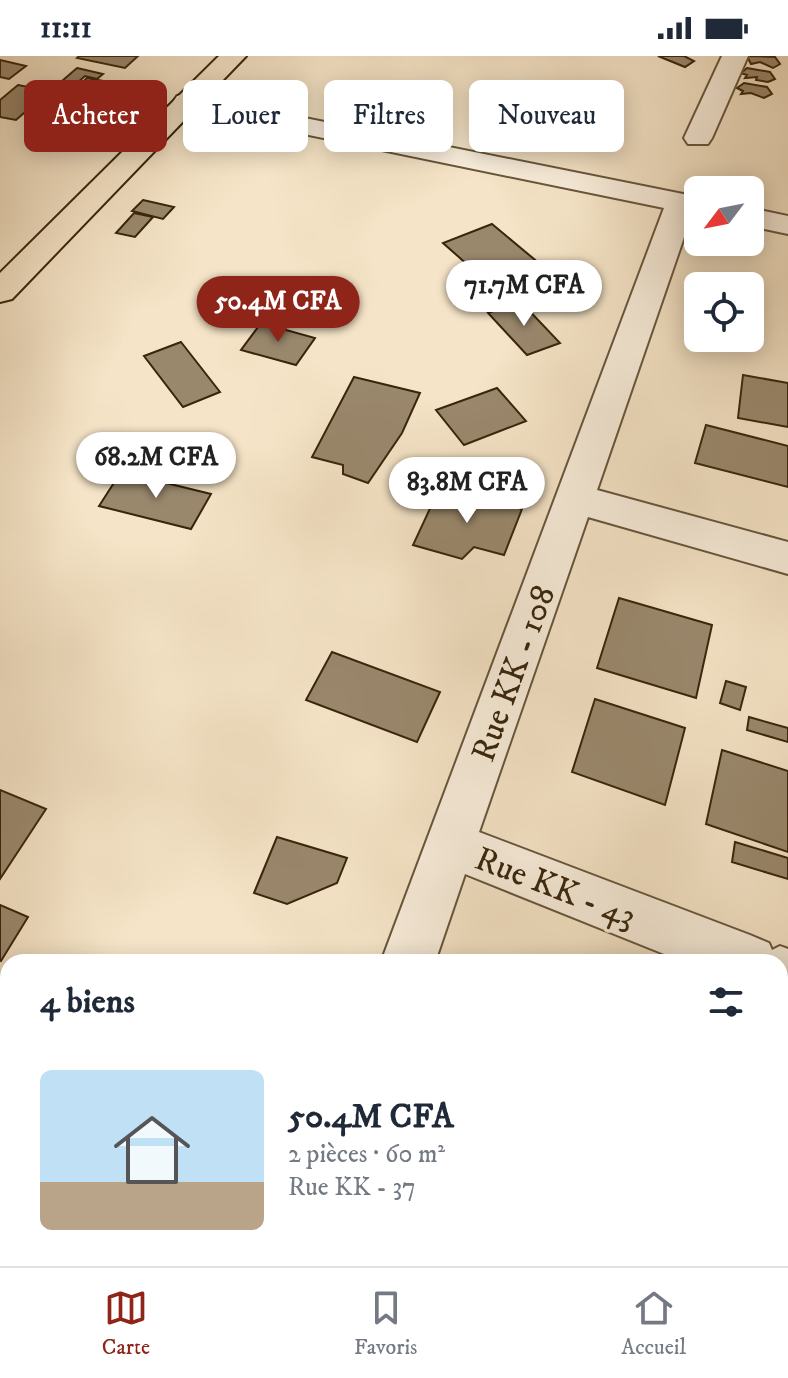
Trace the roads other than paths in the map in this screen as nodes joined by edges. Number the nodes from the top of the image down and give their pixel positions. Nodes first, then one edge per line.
1 (233, 56) edge
2 (735, 56) edge
3 (208, 80) edge
4 (183, 105) edge
5 (308, 127) edge
6 (698, 138) dead end
7 (684, 204) edge
8 (684, 220) edge
9 (764, 220) edge
10 (788, 225) edge
11 (0, 292) edge
12 (575, 499) junction
13 (788, 558) edge
14 (450, 844) junction
15 (411, 954) edge
16 (730, 954) edge

1 - 3 highway
2 - 6 street
4 - 11 highway
5 - 7 street
8 - 12 street, Rue KK - 108
9 - 10 street
12 - 13 street
12 - 14 street, Rue KK - 108
14 - 15 street, Rue KK - 108
14 - 16 street, Rue KK - 43

